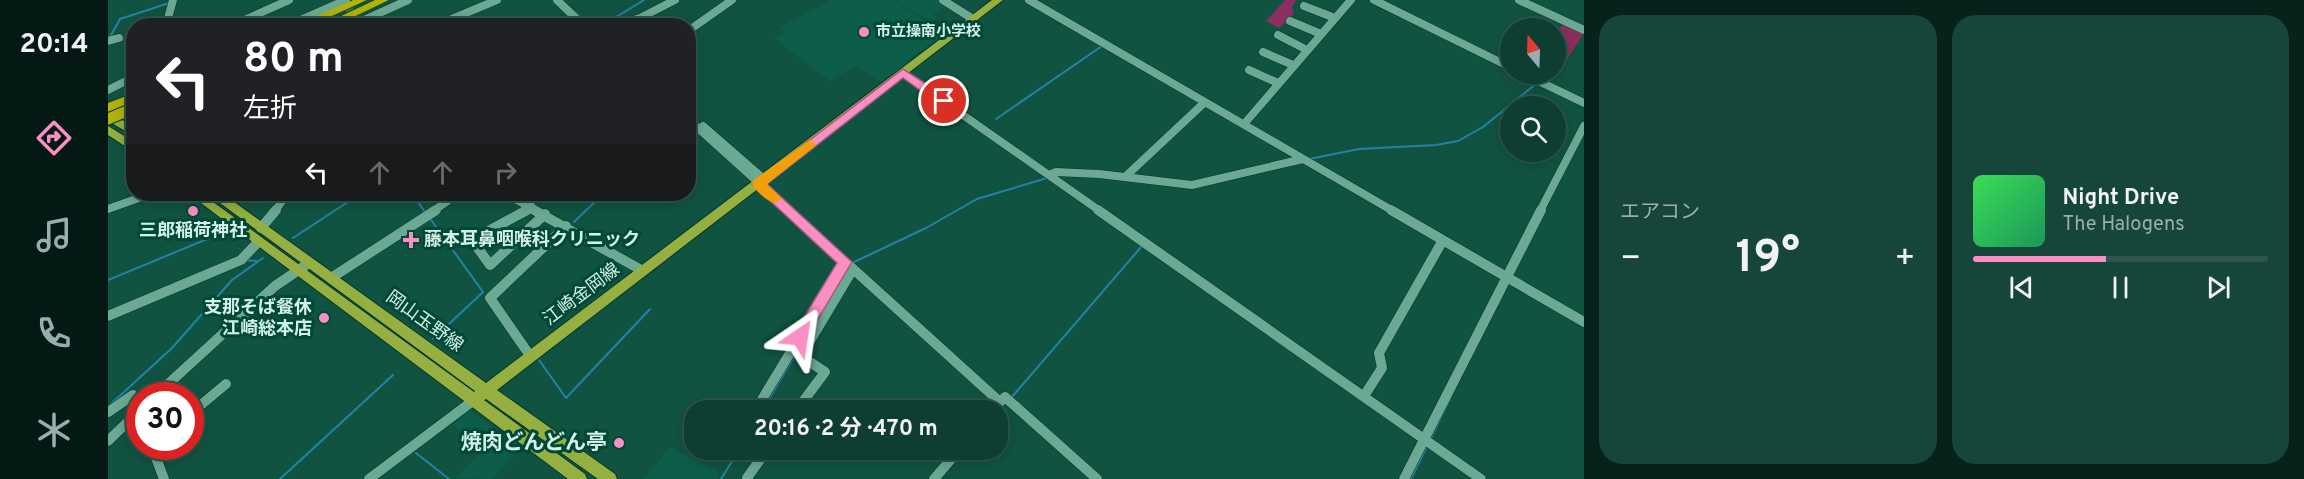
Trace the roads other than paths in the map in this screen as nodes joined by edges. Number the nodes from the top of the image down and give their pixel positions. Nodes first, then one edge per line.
1 (289, 0) edge
2 (362, 0) edge
3 (373, 0) edge
4 (384, 0) edge
5 (393, 0) edge
6 (408, 0) edge
7 (497, 0) edge
8 (557, 0) edge
9 (675, 0) edge
10 (732, 0) edge
11 (943, 0) edge
12 (996, 0) edge
13 (1029, 0) edge
14 (1340, 0) edge
15 (1374, 0) edge
16 (1519, 0) edge
17 (172, 1) edge
18 (346, 1) edge
19 (1350, 2) edge
20 (1304, 6) dead end
21 (168, 18) edge
22 (249, 18) edge
23 (306, 18) edge
24 (318, 18) edge
25 (332, 18) edge
26 (343, 18) edge
27 (354, 18) edge
28 (367, 18) edge
29 (454, 18) edge
30 (576, 18) edge
31 (632, 18) edge
32 (1335, 18) junction
33 (973, 19) junction
34 (1290, 21) dead end
35 (696, 25) edge
36 (1584, 30) edge
37 (1321, 34) junction
38 (1278, 35) dead end
39 (119, 38) dead end
40 (109, 40) edge
41 (1307, 50) junction
42 (1263, 52) dead end
43 (1500, 62) edge
44 (1293, 65) junction
45 (1249, 70) dead end
46 (903, 73) junction
47 (126, 81) edge
48 (1278, 83) junction
49 (1545, 84) edge
50 (108, 90) edge
51 (126, 100) edge
52 (1205, 102) junction
53 (1584, 103) edge
54 (108, 108) edge
55 (126, 108) edge
56 (126, 112) edge
57 (126, 116) edge
58 (109, 121) edge
59 (1245, 123) junction
60 (696, 126) edge
61 (703, 126) dead end
62 (1584, 126) edge
63 (126, 128) edge
64 (126, 139) edge
65 (1305, 160) junction
66 (1050, 176) junction
67 (1125, 177) junction
68 (761, 181) junction
69 (130, 201) edge
70 (204, 201) edge
71 (225, 201) edge
72 (281, 201) edge
73 (448, 201) edge
74 (520, 201) edge
75 (532, 207) junction
76 (108, 209) edge
77 (545, 214) junction
78 (566, 226) junction
79 (261, 228) junction
80 (1443, 240) junction
81 (258, 242) junction
82 (309, 263) junction
83 (849, 265) junction
84 (297, 271) junction
85 (644, 271) junction
86 (1506, 277) junction
87 (330, 278) junction
88 (108, 316) edge
89 (1584, 322) edge
90 (531, 357) junction
91 (170, 382) edge
92 (226, 384) dead end
93 (486, 390) junction
94 (1364, 396) junction
95 (474, 399) junction
96 (126, 400) edge
97 (761, 400) edge
98 (804, 400) edge
99 (1001, 400) edge
100 (204, 402) edge
101 (1008, 406) edge
102 (108, 412) edge
103 (126, 423) edge
104 (1425, 440) junction
105 (108, 441) edge
106 (156, 460) edge
107 (760, 460) edge
108 (950, 460) edge
109 (161, 477) edge
110 (747, 478) edge
111 (369, 479) edge
112 (580, 479) edge
113 (610, 479) edge
114 (934, 479) edge
115 (1097, 479) edge
116 (1404, 479) edge
117 (1482, 479) edge

1 - 22 street
2 - 24 highway
3 - 25 highway
4 - 26 highway
5 - 27 highway
6 - 28 street
7 - 29 street
8 - 30 street
9 - 31 street
10 - 35 street
11 - 33 street
12 - 33 main road, 江崎金岡線
13 - 52 street
14 - 19 street
15 - 43 street
16 - 36 street
17 - 21 street
18 - 23 street
19 - 32 street
20 - 32 street
32 - 37 street
33 - 46 main road, 江崎金岡線
34 - 37 street
37 - 41 street
38 - 41 street
39 - 40 street
41 - 44 street
42 - 44 street
44 - 48 street
45 - 48 street
46 - 66 street
46 - 68 main road, 江崎金岡線
47 - 50 street
48 - 59 street
49 - 53 street
51 - 54 highway
52 - 59 street
52 - 67 street
55 - 58 highway
56 - 58 highway, bridge
57 - 58 highway
58 - 63 main road
58 - 64 main road
59 - 65 street
60 - 68 street
61 - 68 street
62 - 86 street
65 - 67 street
65 - 80 street
66 - 67 street
66 - 94 street
68 - 83 street
68 - 85 main road, 江崎金岡線
69 - 76 street
70 - 81 main road, 岡山玉野線
71 - 79 main road, 岡山玉野線
72 - 79 street
73 - 87 street
74 - 75 street
75 - 77 street
75 - 77 street
77 - 78 street
78 - 85 street
78 - 90 street
79 - 82 main road, 岡山玉野線
80 - 86 street
80 - 94 street
81 - 84 main road, 岡山玉野線
81 - 88 street
82 - 84 street
82 - 87 main road, 岡山玉野線
83 - 97 street
83 - 98 street
83 - 99 street
84 - 91 street
84 - 95 main road, 岡山玉野線
85 - 90 main road, 江崎金岡線
86 - 89 street
86 - 104 street
87 - 93 main road, 岡山玉野線
90 - 93 main road, 江崎金岡線
92 - 100 street
93 - 95 main road, 江崎金岡線
93 - 113 main road, 岡山玉野線
94 - 104 street
95 - 111 street
95 - 112 main road, 岡山玉野線
96 - 102 street
101 - 115 street
103 - 105 street
104 - 116 street
104 - 117 street
106 - 109 street
107 - 110 street
108 - 114 street

